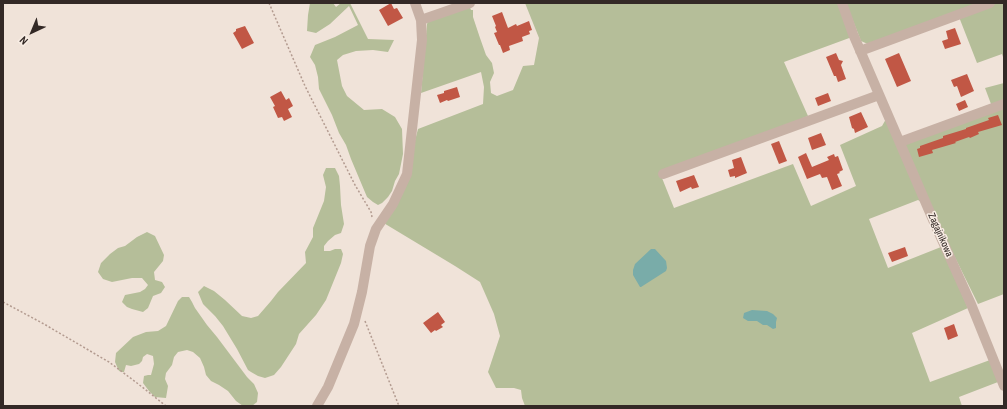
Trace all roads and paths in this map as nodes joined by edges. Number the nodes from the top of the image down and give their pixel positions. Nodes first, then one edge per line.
1 (269, 3) edge
2 (415, 3) edge
3 (470, 3) edge
4 (842, 3) edge
5 (990, 3) edge
6 (421, 20) junction
7 (860, 50) junction
8 (880, 95) junction
9 (1004, 104) edge
10 (900, 142) junction
11 (663, 174) dead end
12 (376, 229) junction
13 (3, 302) edge
14 (364, 318) dead end
15 (1002, 374) edge
16 (1004, 386) edge
17 (166, 406) edge
18 (317, 406) edge
19 (399, 406) edge

1 - 12 path
2 - 6 street
3 - 6 street
4 - 7 street, Zagajnikowa
5 - 7 street
6 - 12 street
7 - 8 street, Zagajnikowa
8 - 10 street, Zagajnikowa
8 - 11 street
9 - 10 street
10 - 15 street, Zagajnikowa
12 - 18 street
13 - 17 path
14 - 19 path
15 - 16 street, Zagajnikowa

